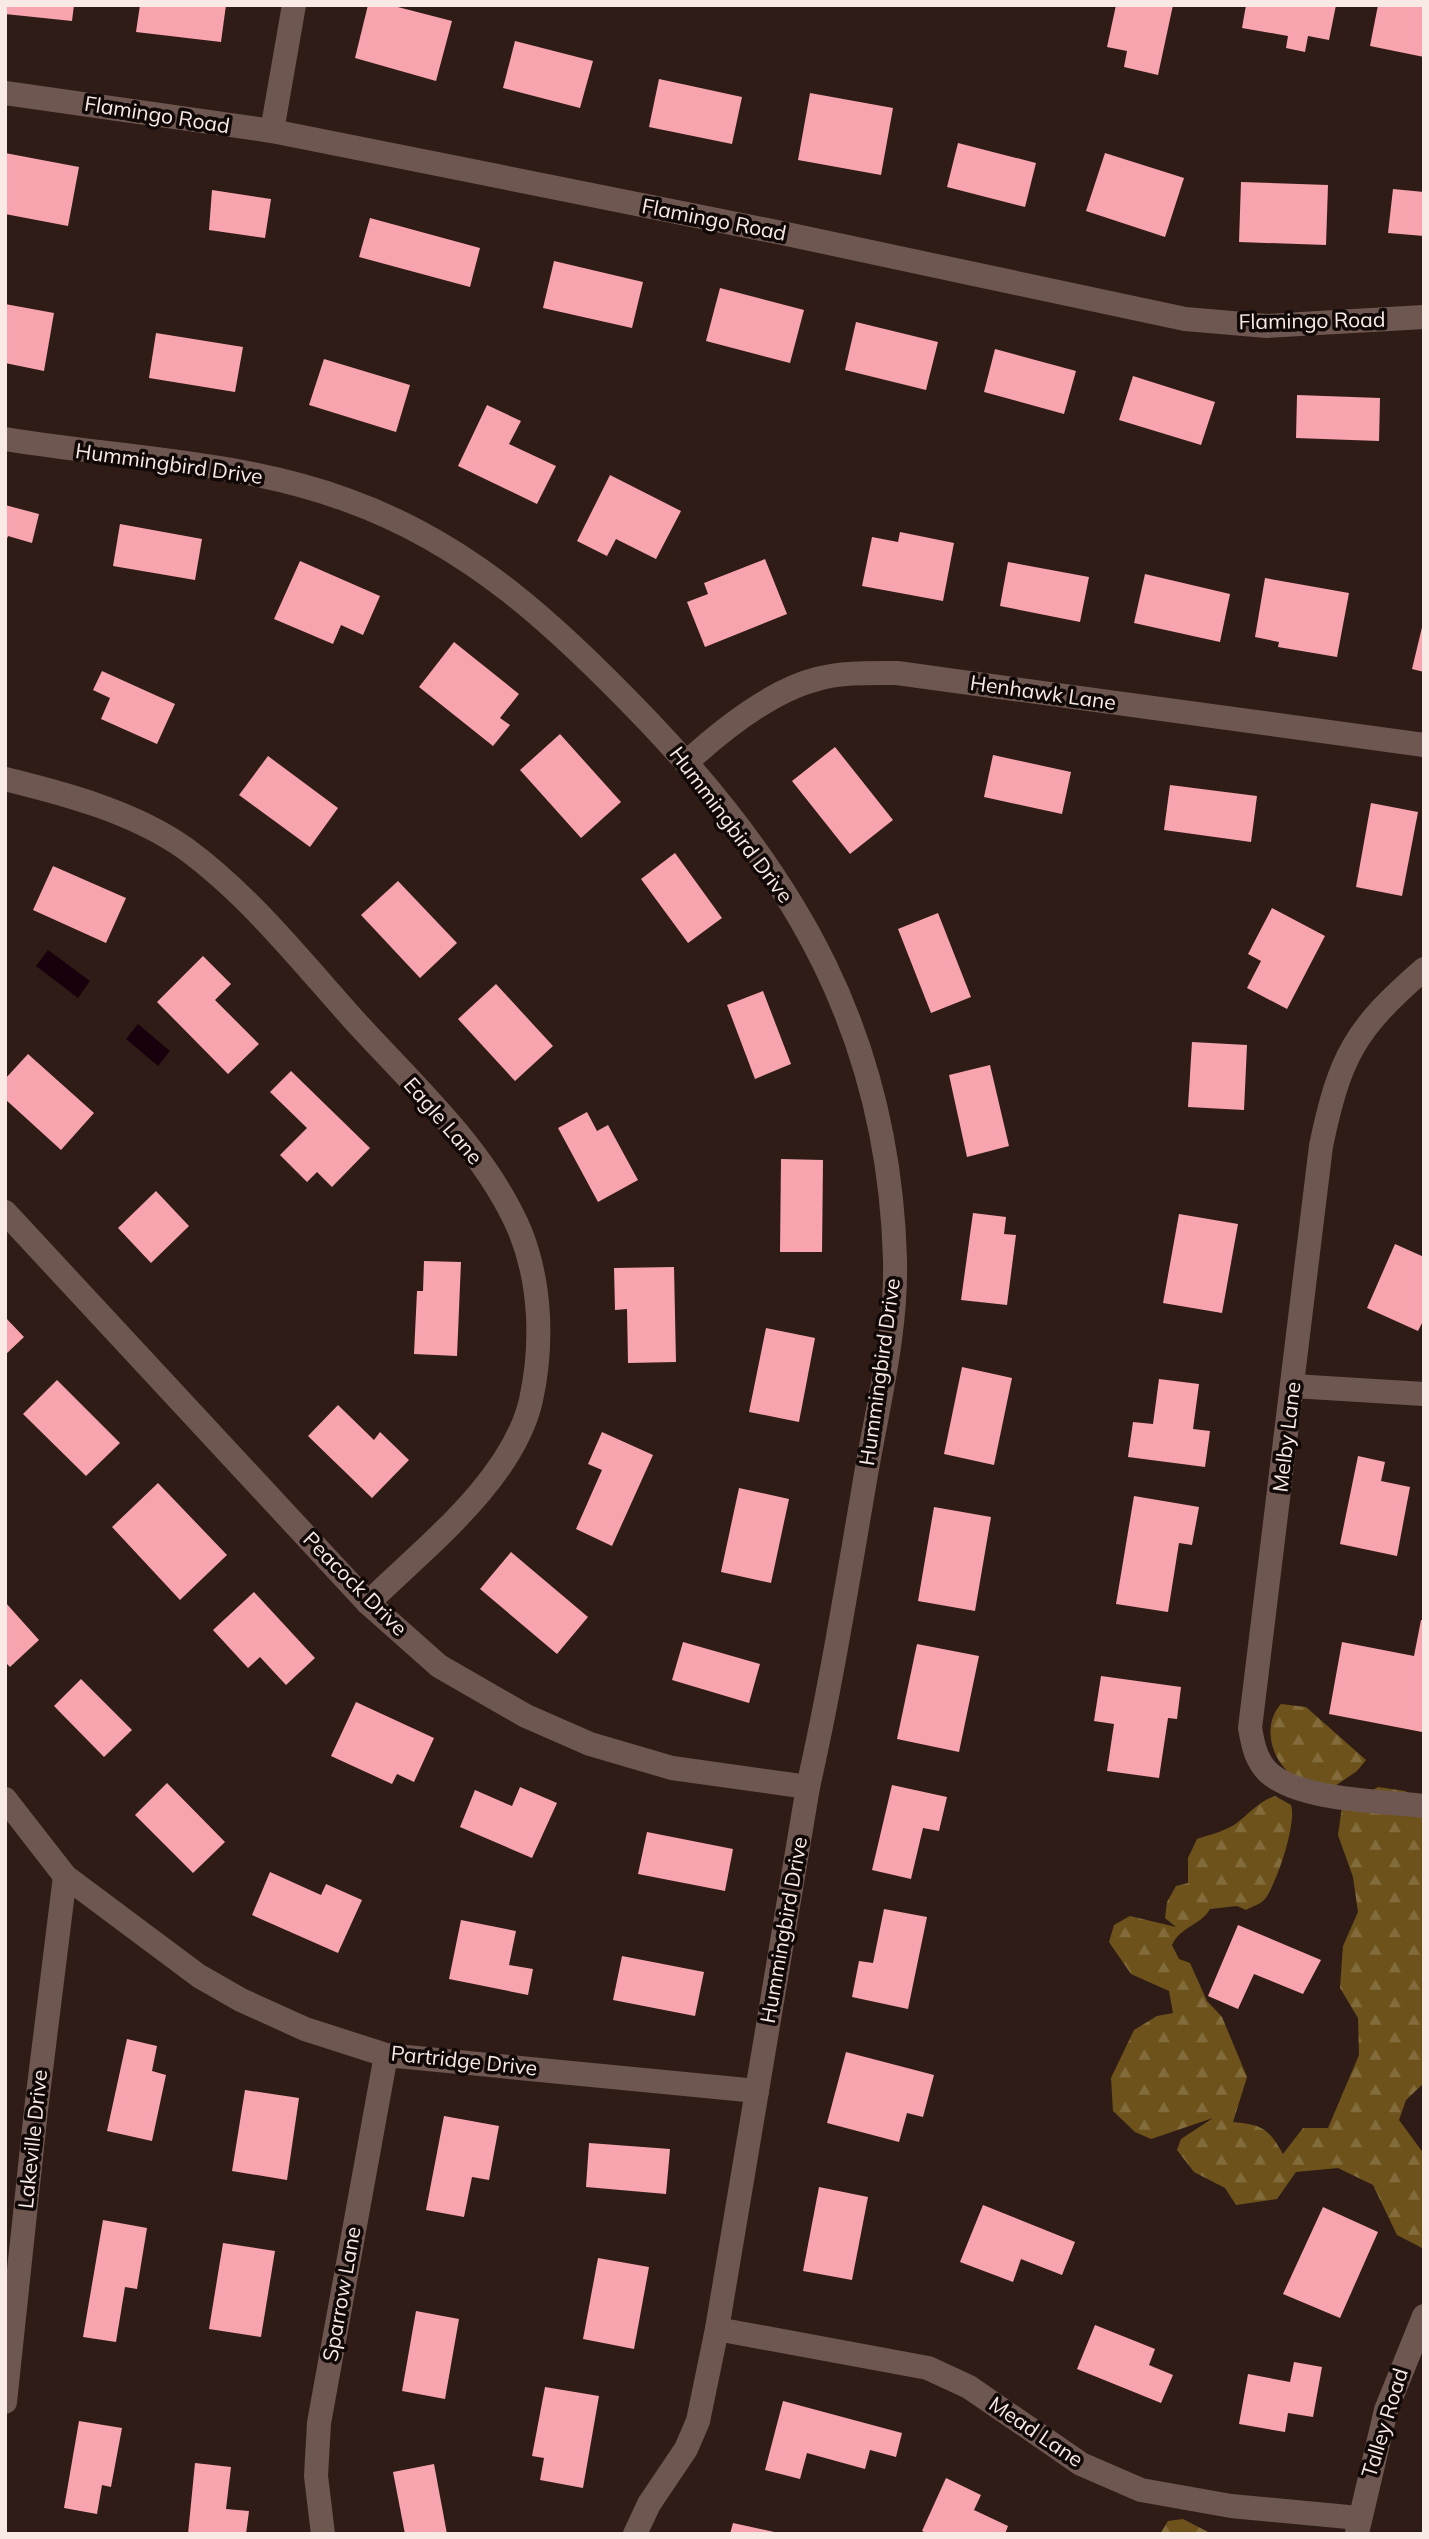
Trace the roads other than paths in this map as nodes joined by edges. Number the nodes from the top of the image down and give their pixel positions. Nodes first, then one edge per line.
1 (294, 5) edge
2 (5, 93) edge
3 (272, 131) junction
4 (1424, 317) edge
5 (5, 439) edge
6 (1424, 744) edge
7 (687, 762) junction
8 (5, 779) edge
9 (1424, 969) edge
10 (5, 1212) edge
11 (1293, 1386) junction
12 (1424, 1394) edge
13 (368, 1603) junction
14 (808, 1787) junction
15 (5, 1799) edge
16 (1424, 1806) edge
17 (65, 1877) junction
18 (386, 2055) junction
19 (757, 2091) junction
20 (1424, 2316) edge
21 (717, 2329) junction
22 (5, 2402) edge
23 (1358, 2526) edge
24 (323, 2534) edge
25 (635, 2534) edge

1 - 3 street
2 - 3 street, Flamingo Road
3 - 4 street, Flamingo Road
5 - 7 street, Hummingbird Drive
6 - 7 street, Henhawk Lane
7 - 14 street, Hummingbird Drive
8 - 13 street, Eagle Lane
9 - 11 street, Melby Lane
10 - 13 street, Peacock Drive
11 - 12 street
11 - 16 street, Melby Lane
13 - 14 street, Peacock Drive
14 - 19 street, Hummingbird Drive
15 - 17 street, Partridge Drive
17 - 18 street, Partridge Drive
17 - 22 street, Lakeville Drive
18 - 19 street, Partridge Drive
18 - 24 street, Sparrow Lane
19 - 21 street, Hummingbird Drive
20 - 23 street, Talley Road
21 - 23 street, Mead Lane
21 - 25 street, Hummingbird Drive

